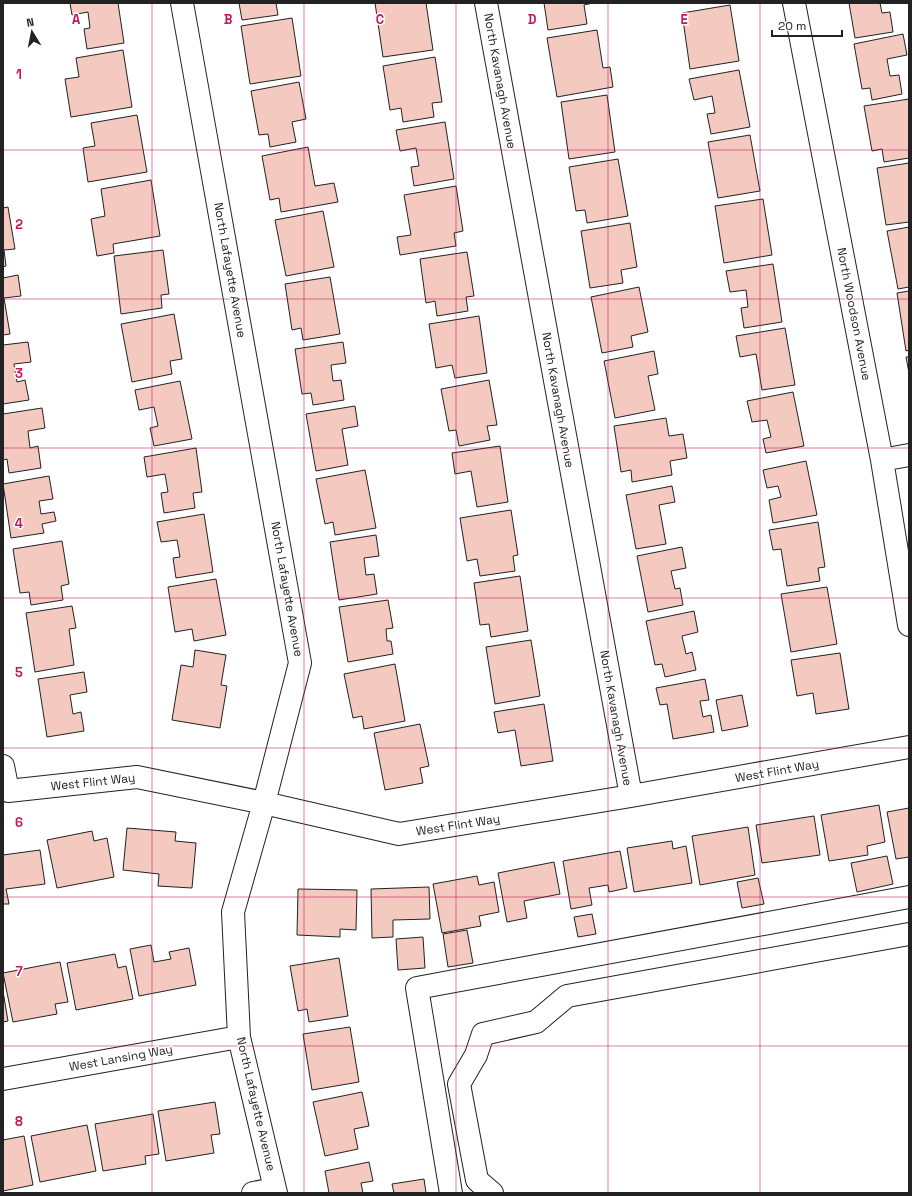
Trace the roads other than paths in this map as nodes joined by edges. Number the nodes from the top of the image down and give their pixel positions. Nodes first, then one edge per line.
1 (182, 3) edge
2 (486, 3) edge
3 (794, 3) edge
4 (909, 455) edge
5 (882, 460) junction
6 (909, 625) edge
7 (909, 747) edge
8 (3, 766) edge
9 (631, 796) junction
10 (264, 803) junction
11 (909, 897) edge
12 (909, 934) edge
13 (239, 1037) junction
14 (3, 1079) edge
15 (275, 1191) edge
16 (253, 1193) edge
17 (451, 1193) edge
18 (492, 1193) edge

1 - 10 street, North Lafayette Avenue
2 - 9 street, North Kavanagh Avenue
3 - 5 street, North Woodson Avenue
4 - 5 street
5 - 6 street, North Woodson Avenue
7 - 9 street, West Flint Way
8 - 10 street, West Flint Way
9 - 10 street, West Flint Way
10 - 13 street, North Lafayette Avenue
11 - 17 street
12 - 18 street
13 - 14 street, West Lansing Way
13 - 15 street, North Lafayette Avenue
15 - 16 street

